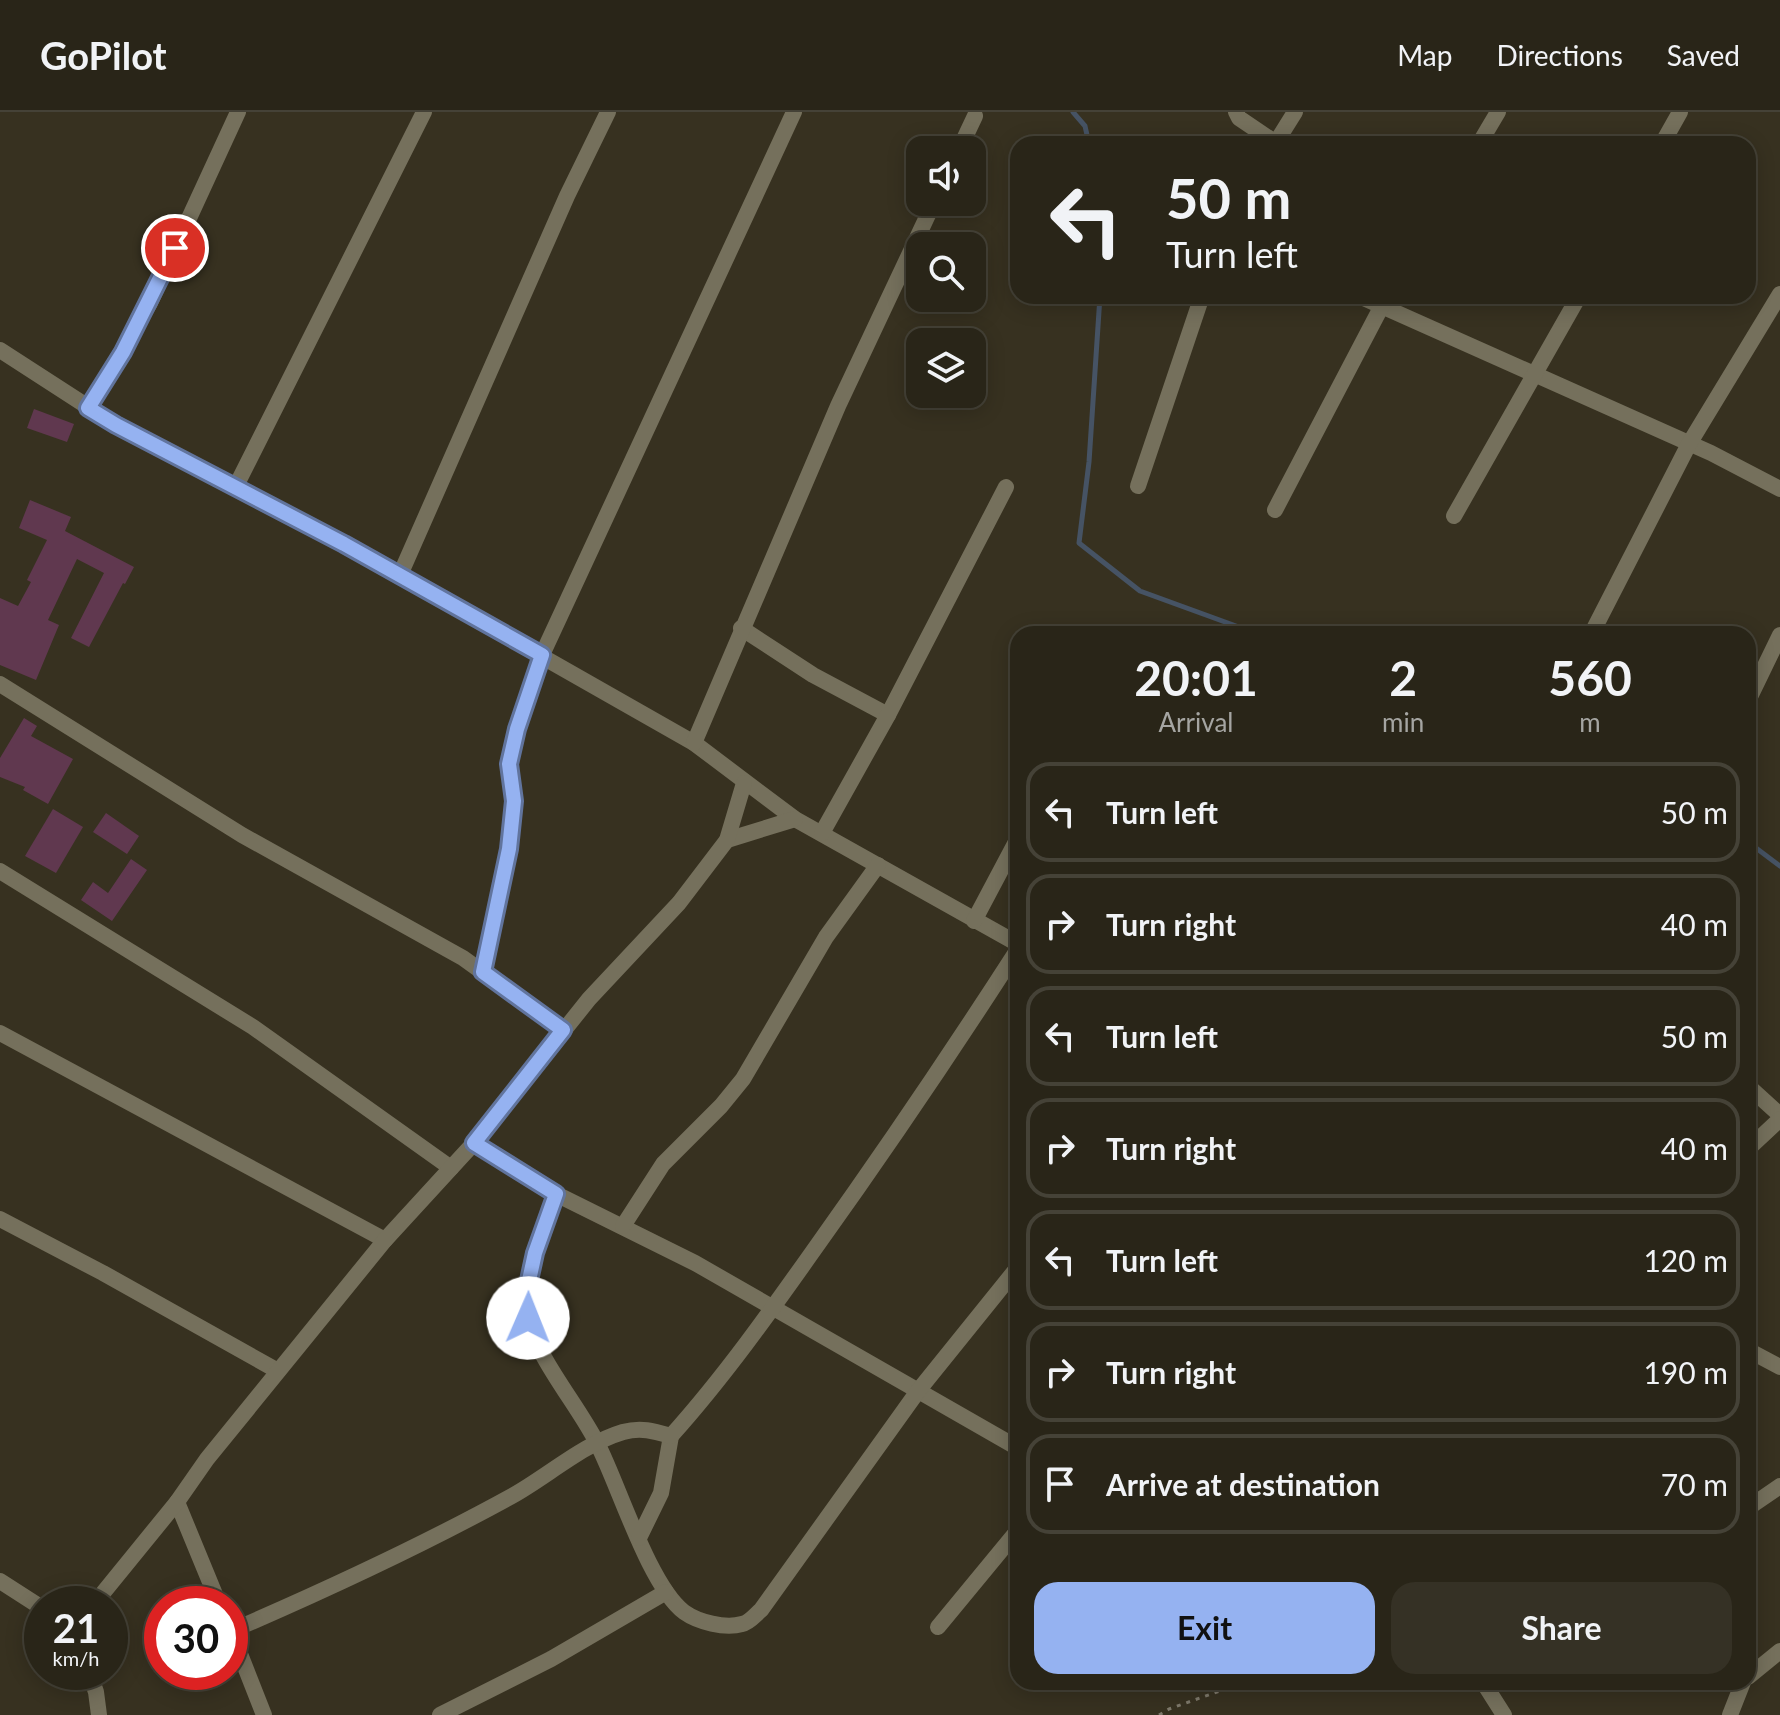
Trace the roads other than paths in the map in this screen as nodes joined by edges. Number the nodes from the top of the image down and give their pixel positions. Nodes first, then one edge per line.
1 (238, 112) edge
2 (424, 112) edge
3 (608, 112) edge
4 (794, 112) edge
5 (1236, 112) edge
6 (1295, 112) edge
7 (1498, 112) edge
8 (1680, 112) edge
9 (975, 116) dead end
10 (966, 136) edge
11 (1265, 136) edge
12 (1281, 136) edge
13 (1484, 136) edge
14 (1666, 136) edge
15 (927, 216) edge
16 (1780, 294) edge
17 (1199, 304) edge
18 (1382, 304) edge
19 (1390, 304) edge
20 (1575, 304) edge
21 (0, 350) edge
22 (1535, 375) junction
23 (88, 408) junction
24 (1689, 444) junction
25 (1138, 486) dead end
26 (1006, 487) dead end
27 (235, 488) junction
28 (1780, 489) edge
29 (1275, 510) dead end
30 (1454, 516) dead end
31 (400, 575) junction
32 (1596, 626) edge
33 (741, 628) junction
34 (1780, 635) edge
35 (542, 655) junction
36 (0, 684) edge
37 (1756, 684) edge
38 (888, 715) junction
39 (694, 743) junction
40 (744, 783) junction
41 (795, 819) junction
42 (822, 833) junction
43 (727, 840) junction
44 (1010, 853) edge
45 (878, 865) junction
46 (0, 871) edge
47 (974, 921) junction
48 (1010, 941) edge
49 (1010, 959) edge
50 (483, 972) junction
51 (563, 1030) junction
52 (0, 1033) edge
53 (1756, 1094) edge
54 (1780, 1117) edge
55 (1756, 1141) edge
56 (474, 1143) junction
57 (451, 1168) junction
58 (556, 1194) junction
59 (0, 1219) edge
60 (623, 1226) junction
61 (385, 1240) junction
62 (1010, 1277) edge
63 (773, 1307) junction
64 (1756, 1354) edge
65 (1780, 1367) edge
66 (278, 1371) junction
67 (918, 1391) junction
68 (671, 1436) junction
69 (598, 1443) junction
70 (1010, 1443) edge
71 (1780, 1486) edge
72 (177, 1502) junction
73 (1756, 1502) edge
74 (639, 1538) junction
75 (1010, 1540) edge
76 (0, 1581) edge
77 (109, 1586) edge
78 (212, 1586) edge
79 (666, 1592) junction
80 (24, 1596) edge
81 (248, 1622) edge
82 (938, 1627) dead end
83 (1780, 1651) edge
84 (1756, 1670) edge
85 (248, 1675) edge
86 (95, 1690) edge
87 (1488, 1690) edge
88 (1740, 1690) edge
89 (99, 1715) edge
90 (264, 1715) edge
91 (440, 1715) edge
92 (1504, 1715) edge
93 (1730, 1715) edge

1 - 23 street
2 - 27 street
3 - 31 street
4 - 35 street
5 - 11 street
6 - 12 street
7 - 13 street
8 - 14 street
9 - 10 street
15 - 33 street
16 - 24 street
17 - 25 street
18 - 29 street
19 - 22 street
20 - 22 street
21 - 23 street
22 - 24 street
22 - 30 street
23 - 27 street
24 - 28 street
24 - 32 street
26 - 38 street
27 - 31 street
31 - 35 street
33 - 38 street
33 - 39 street
34 - 37 street
35 - 39 street
35 - 50 street
36 - 50 street
38 - 42 street
39 - 40 street
40 - 41 street
40 - 43 street
41 - 42 street
41 - 43 street
42 - 45 street
43 - 51 street
44 - 47 street
45 - 47 street
45 - 60 street
46 - 57 street
47 - 48 street
49 - 63 street
50 - 51 street
51 - 56 street
52 - 61 street
53 - 54 street
54 - 55 street
56 - 57 street
56 - 58 street
57 - 61 street
58 - 60 street
58 - 69 street
59 - 66 street
60 - 63 street
61 - 66 street
62 - 67 street
63 - 67 street
63 - 68 street
64 - 65 street
66 - 72 street
67 - 70 street
67 - 79 street
68 - 69 street
68 - 74 street
69 - 74 street
69 - 81 street
71 - 73 street
72 - 77 street
72 - 78 street
74 - 79 street
75 - 82 street
76 - 80 street
79 - 91 street
83 - 84 street
85 - 90 street
86 - 89 street
87 - 92 street
88 - 93 street

